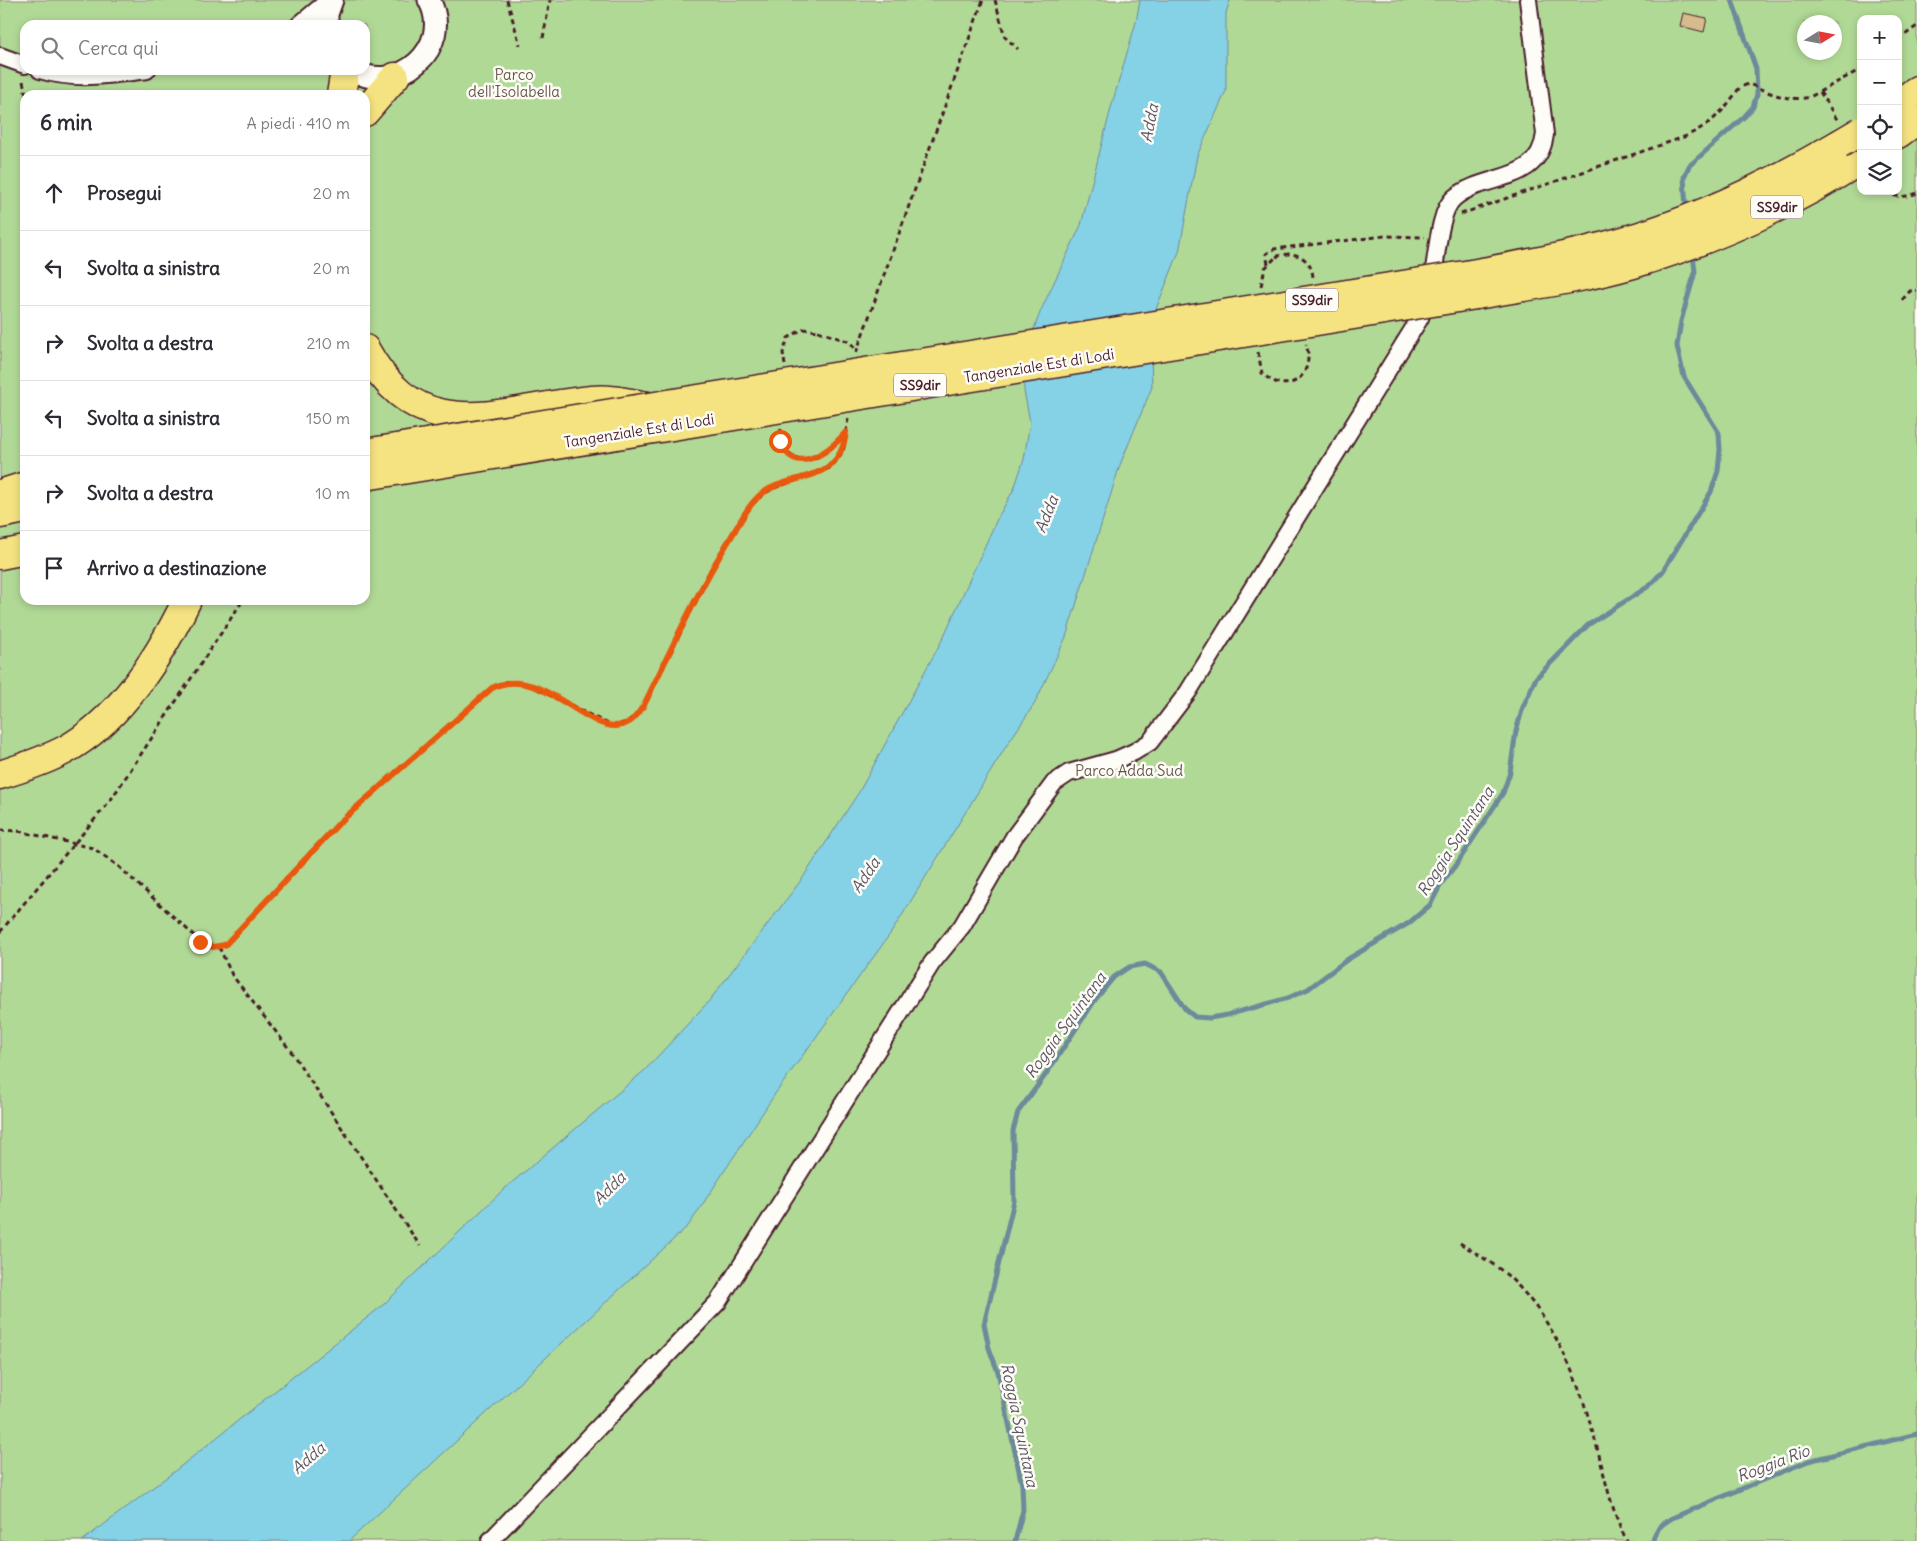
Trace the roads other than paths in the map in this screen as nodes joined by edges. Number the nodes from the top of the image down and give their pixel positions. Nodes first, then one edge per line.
1 (330, 0) edge
2 (430, 0) edge
3 (1528, 0) edge
4 (305, 20) edge
5 (327, 20) edge
6 (0, 56) edge
7 (20, 63) edge
8 (66, 75) edge
9 (107, 75) edge
10 (344, 75) edge
11 (368, 75) edge
12 (395, 77) junction
13 (342, 90) edge
14 (1917, 90) edge
15 (1902, 101) edge
16 (370, 108) edge
17 (1917, 120) edge
18 (1902, 131) edge
19 (1853, 150) edge
20 (1474, 284) junction
21 (370, 358) edge
22 (652, 407) junction
23 (370, 452) edge
24 (370, 475) edge
25 (20, 488) edge
26 (0, 494) edge
27 (20, 510) edge
28 (0, 514) edge
29 (20, 536) edge
30 (0, 540) edge
31 (20, 551) edge
32 (0, 555) edge
33 (185, 605) edge
34 (0, 775) edge
35 (490, 1541) edge

1 - 4 street
1 - 5 street
2 - 12 street
3 - 35 street
6 - 7 street
8 - 9 street
10 - 13 highway
11 - 12 street
12 - 16 highway
14 - 15 highway
17 - 18 highway
19 - 20 highway, SS9dir
20 - 22 highway, Tangenziale Est di Lodi / SS9dir, bridge
20 - 24 highway, Tangenziale Est di Lodi / SS9dir, bridge
21 - 22 highway
22 - 23 highway, Tangenziale Est di Lodi / SS9dir, bridge
25 - 26 highway
27 - 28 highway
29 - 30 highway
31 - 32 highway
33 - 34 highway

